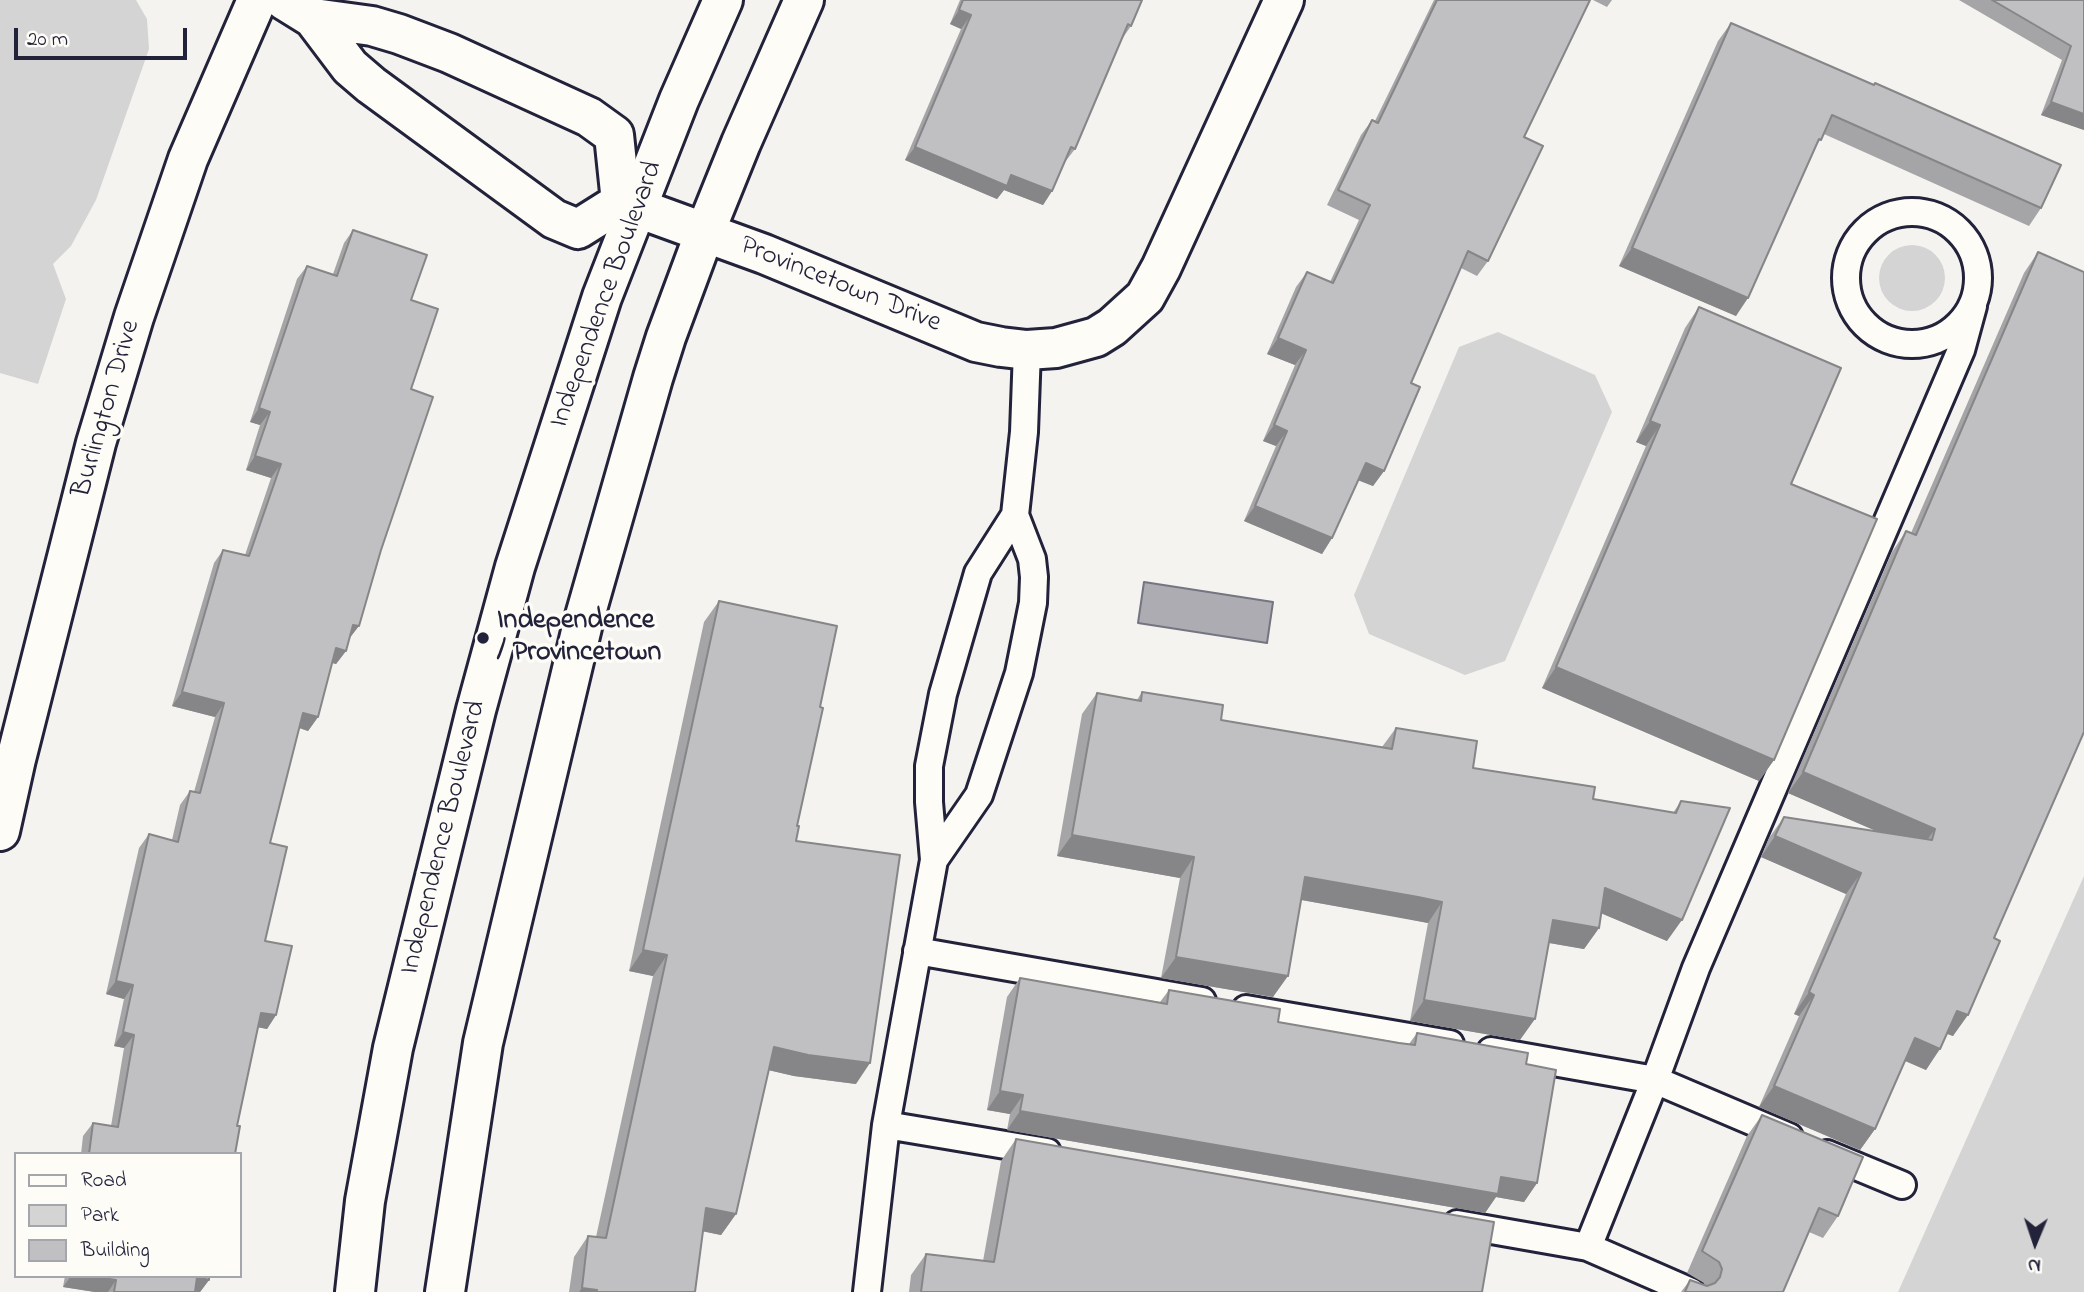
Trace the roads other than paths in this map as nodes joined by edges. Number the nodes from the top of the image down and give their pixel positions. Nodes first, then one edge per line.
1 (257, 0) edge
2 (723, 0) edge
3 (804, 0) edge
4 (1284, 0) edge
5 (299, 9) edge
6 (629, 204) junction
7 (705, 232) junction
8 (1973, 306) junction
9 (1027, 350) junction
10 (1015, 515) junction
11 (0, 831) edge
12 (934, 860) junction
13 (917, 951) junction
14 (1655, 1080) junction
15 (886, 1125) junction
16 (1073, 1157) edge
17 (1902, 1185) dead end
18 (1439, 1221) edge
19 (1588, 1247) junction
20 (355, 1292) edge
21 (445, 1292) edge
22 (867, 1292) edge
23 (1691, 1292) edge

1 - 11 street, Burlington Drive
2 - 6 street, Independence Boulevard
3 - 7 street
4 - 9 street, Provincetown Drive
5 - 6 street
5 - 6 street
6 - 7 street, Provincetown Drive
6 - 20 street, Independence Boulevard
7 - 9 street, Provincetown Drive
7 - 21 street
8 - 8 lane
8 - 14 lane
9 - 10 lane
10 - 12 lane
10 - 12 lane
12 - 13 lane
13 - 14 lane
13 - 15 lane
14 - 17 lane
14 - 19 lane
15 - 16 lane
15 - 22 lane
18 - 19 lane
19 - 23 lane

